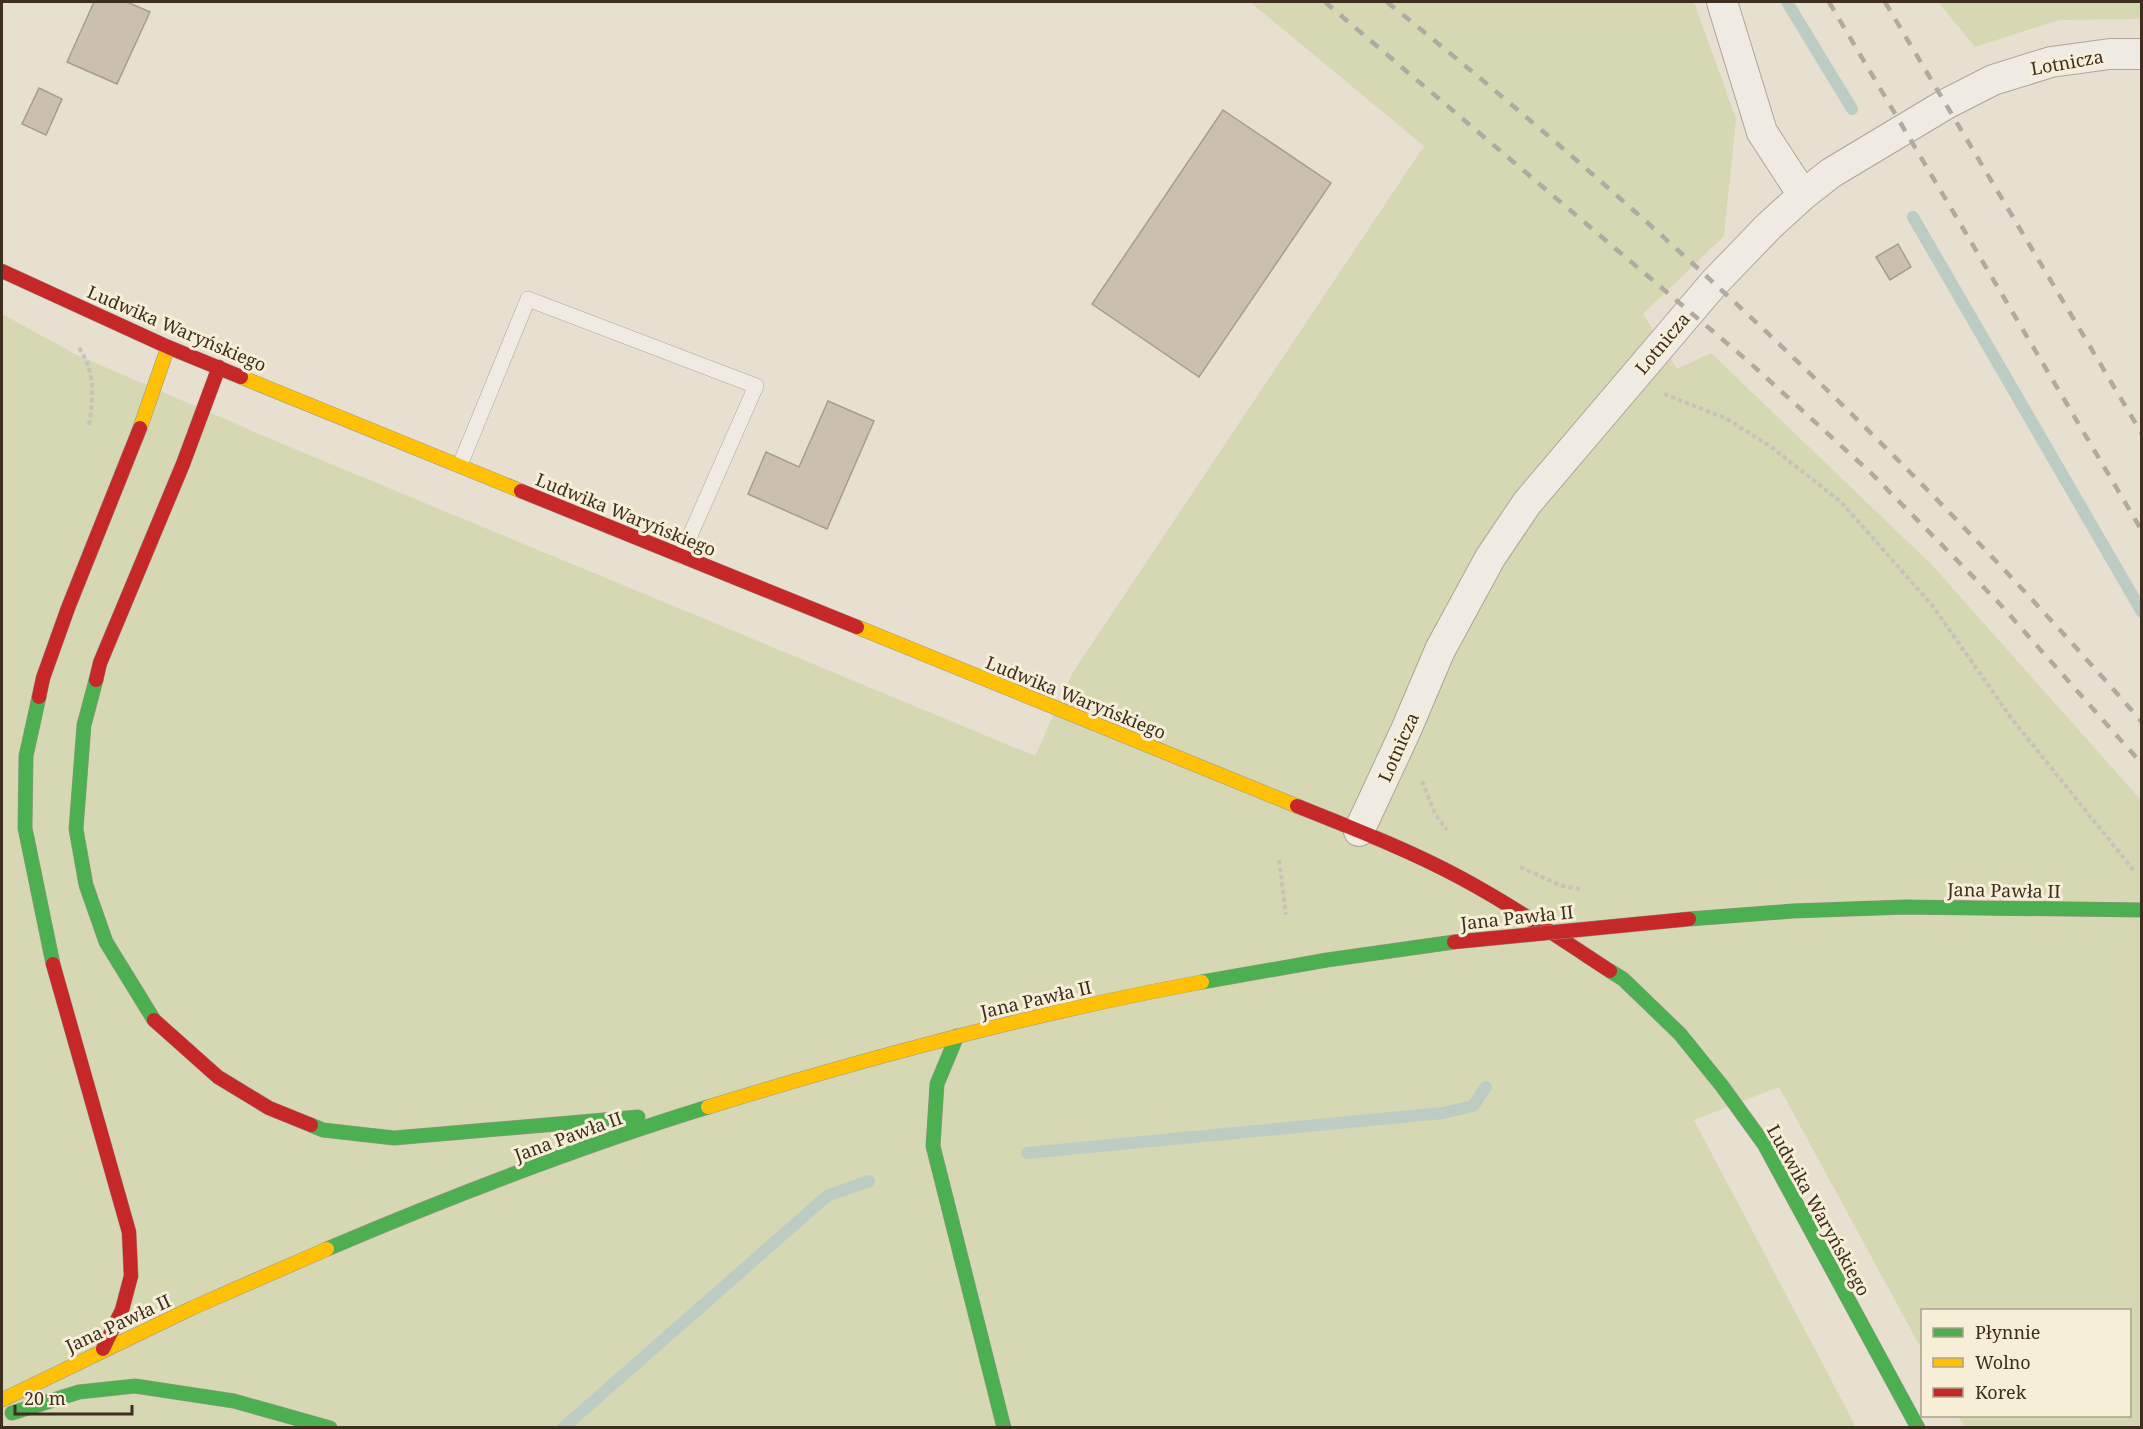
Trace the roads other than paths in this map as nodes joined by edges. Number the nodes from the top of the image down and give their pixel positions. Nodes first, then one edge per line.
1 (1722, 2) edge
2 (2142, 54) edge
3 (1803, 195) junction
4 (2, 271) edge
5 (168, 347) junction
6 (219, 367) junction
7 (460, 465) junction
8 (681, 556) junction
9 (1359, 831) junction
10 (2142, 910) edge
11 (957, 1036) junction
12 (690, 1112) junction
13 (103, 1349) junction
14 (2, 1400) edge
15 (2, 1417) edge
16 (330, 1428) edge
17 (1004, 1428) edge
18 (1918, 1428) edge

1 - 3 street
2 - 3 street, Lotnicza
3 - 9 street, Lotnicza
4 - 5 main road, Ludwika Waryńskiego
5 - 6 main road, Ludwika Waryńskiego
5 - 13 main road
6 - 7 main road, Ludwika Waryńskiego
6 - 12 main road
7 - 8 main road, Ludwika Waryńskiego
7 - 8 lane
8 - 9 main road, Ludwika Waryńskiego
9 - 18 main road, Ludwika Waryńskiego
10 - 11 main road, Jana Pawła II, bridge
11 - 12 main road, Jana Pawła II
11 - 17 main road
12 - 13 main road, Jana Pawła II
13 - 14 main road, Jana Pawła II
15 - 16 main road

